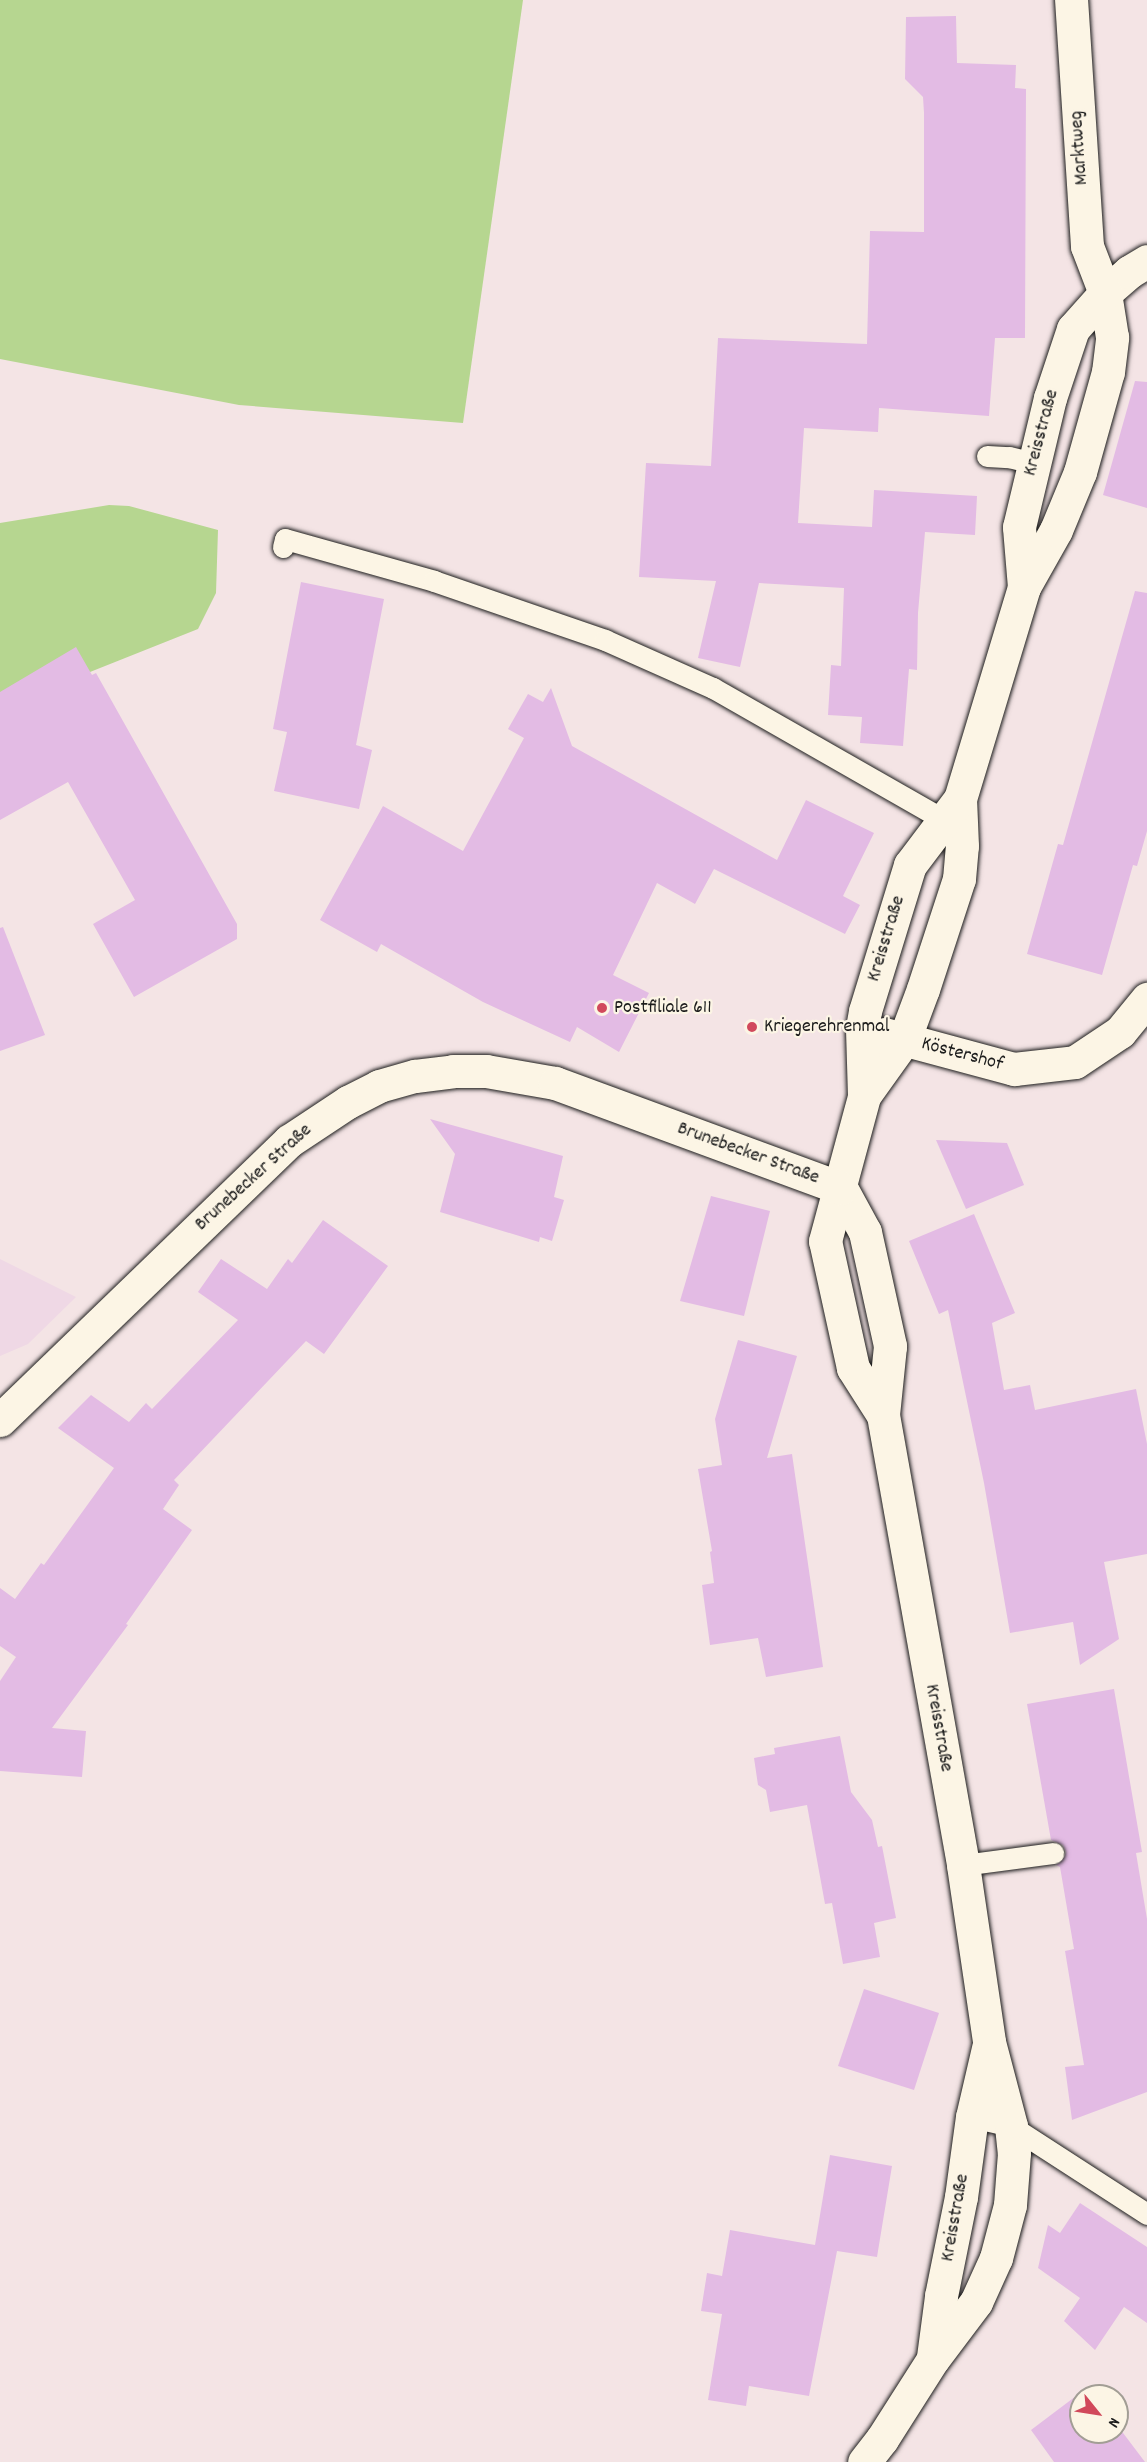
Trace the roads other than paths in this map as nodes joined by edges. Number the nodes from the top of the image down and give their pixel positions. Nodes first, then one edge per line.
1 (1071, 0) edge
2 (1147, 261) edge
3 (1105, 293) junction
4 (987, 456) dead end
5 (1033, 464) junction
6 (283, 547) dead end
7 (1024, 587) junction
8 (955, 822) junction
9 (1147, 999) edge
10 (862, 1028) junction
11 (904, 1040) junction
12 (864, 1096) junction
13 (841, 1188) junction
14 (0, 1420) edge
15 (1053, 1853) dead end
16 (963, 1865) junction
17 (989, 2042) junction
18 (972, 2117) junction
19 (1011, 2126) junction
20 (1147, 2214) edge
21 (933, 2359) junction
22 (864, 2462) edge

1 - 3 street, Marktweg
2 - 3 street, Kreisstraße
3 - 5 street, Kreisstraße
3 - 7 street, Kreisstraße
4 - 5 lane
5 - 7 street, Kreisstraße
6 - 8 lane
7 - 8 street, Kreisstraße
8 - 10 street, Kreisstraße
8 - 11 street, Kreisstraße
9 - 11 street, Köstershof
10 - 11 street, Köstershof
10 - 12 street, Kreisstraße
11 - 12 street, Kreisstraße
12 - 13 street, Kreisstraße
13 - 14 street, Brunebecker Straße
13 - 16 street, Kreisstraße
15 - 16 lane
16 - 17 street, Kreisstraße
17 - 18 street, Kreisstraße
17 - 19 street, Kreisstraße
18 - 19 lane
18 - 21 street, Kreisstraße
19 - 20 lane
19 - 21 street, Kreisstraße
21 - 22 street, Kreisstraße

